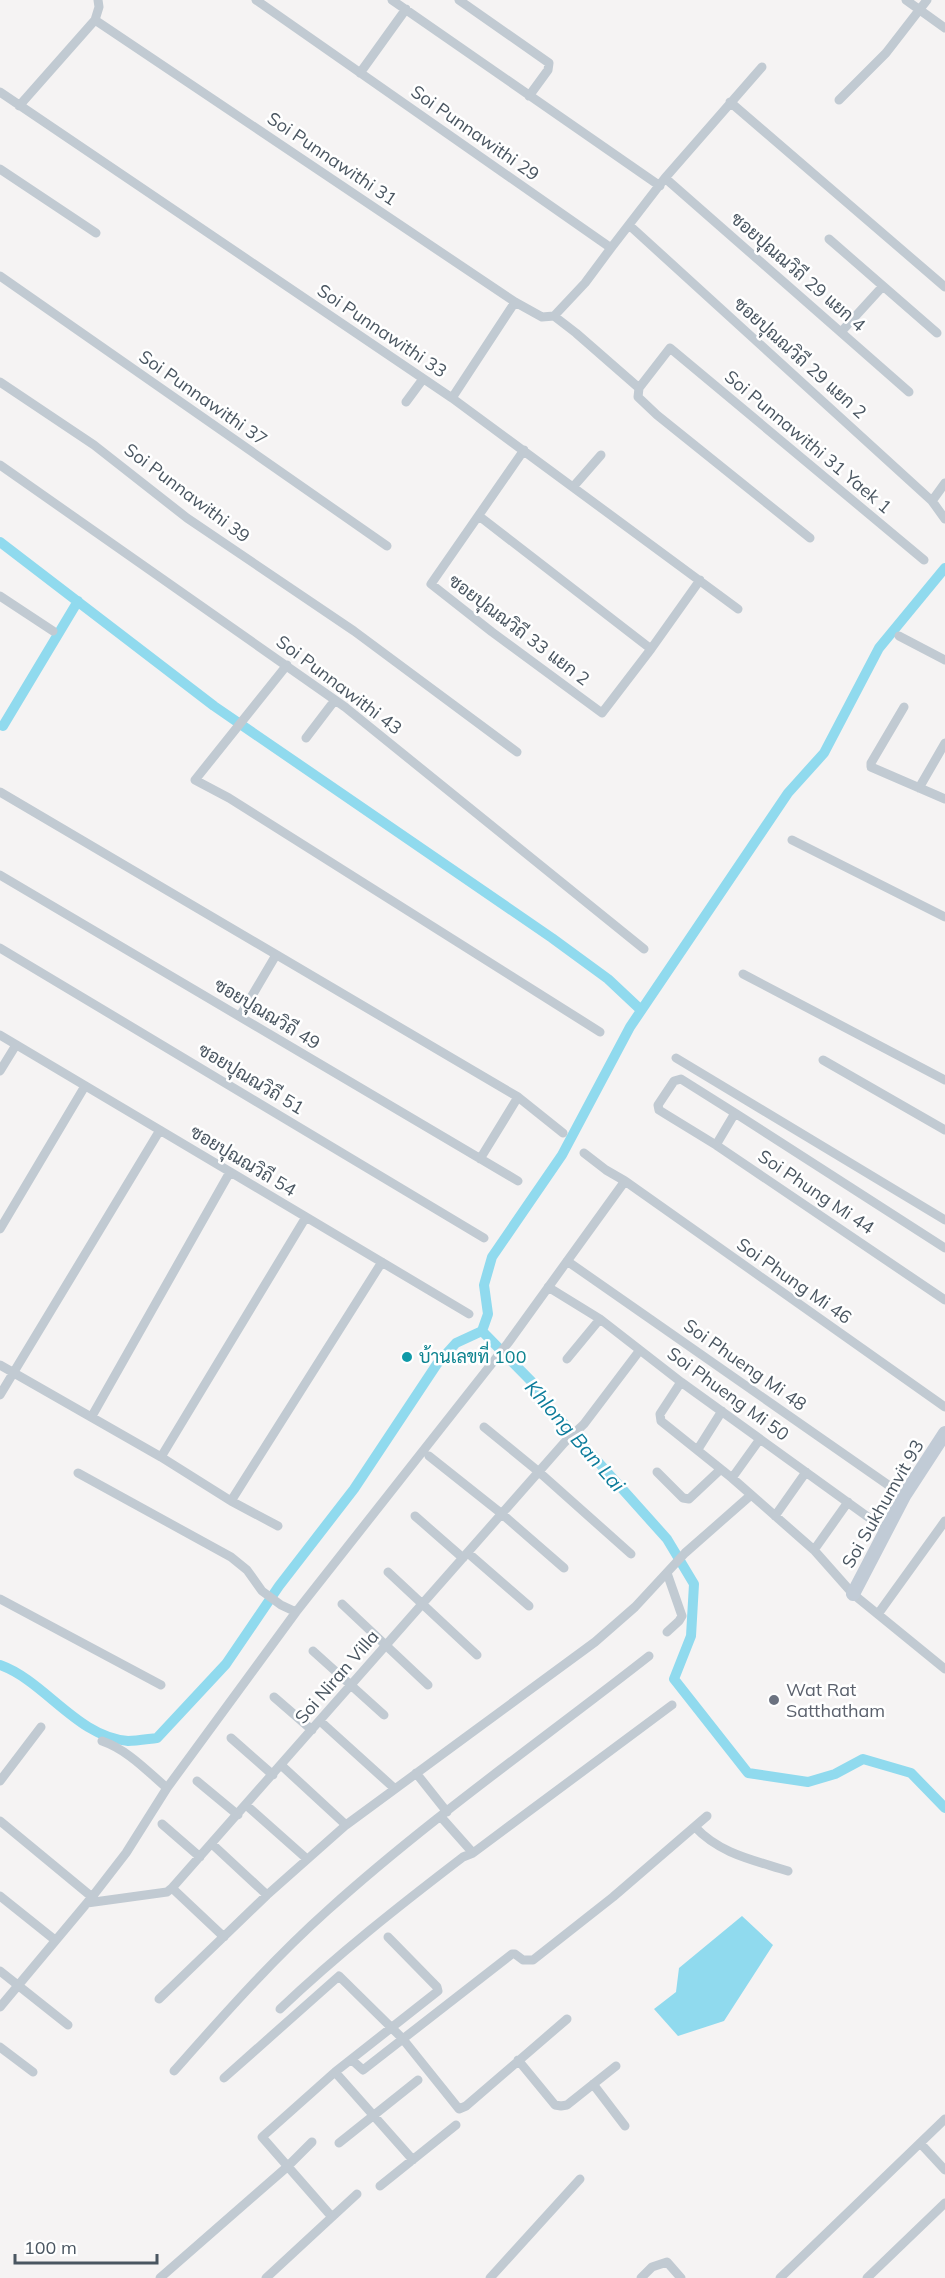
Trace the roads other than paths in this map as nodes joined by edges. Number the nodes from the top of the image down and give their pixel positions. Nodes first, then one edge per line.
1 (99, 0) edge
2 (256, 0) edge
3 (392, 0) edge
4 (459, 0) edge
5 (906, 0) edge
6 (927, 0) edge
7 (406, 9) junction
8 (919, 10) junction
9 (95, 20) junction
10 (945, 28) edge
11 (762, 67) dead end
12 (360, 73) junction
13 (0, 92) edge
14 (529, 96) junction
15 (839, 100) dead end
16 (730, 102) junction
17 (19, 105) junction
18 (0, 170) edge
19 (663, 182) junction
20 (629, 225) junction
21 (96, 233) dead end
22 (829, 239) dead end
23 (610, 248) junction
24 (0, 276) edge
25 (883, 286) junction
26 (945, 287) edge
27 (515, 302) junction
28 (554, 316) junction
29 (841, 332) junction
30 (937, 333) dead end
31 (423, 379) junction
32 (0, 382) edge
33 (639, 388) junction
34 (909, 392) dead end
35 (452, 398) junction
36 (406, 402) dead end
37 (524, 450) junction
38 (601, 455) dead end
39 (0, 465) edge
40 (945, 483) edge
41 (573, 487) junction
42 (932, 501) junction
43 (479, 516) junction
44 (945, 519) edge
45 (810, 538) dead end
46 (387, 546) dead end
47 (924, 560) dead end
48 (700, 580) junction
49 (0, 596) edge
50 (738, 609) dead end
51 (53, 631) dead end
52 (898, 636) dead end
53 (651, 649) junction
54 (945, 660) edge
55 (287, 665) junction
56 (335, 700) junction
57 (904, 707) dead end
58 (306, 738) dead end
59 (945, 743) edge
60 (517, 752) dead end
61 (919, 788) junction
62 (0, 792) edge
63 (945, 799) edge
64 (792, 840) dead end
65 (0, 874) edge
66 (945, 917) edge
67 (0, 948) edge
68 (644, 950) dead end
69 (276, 955) junction
70 (743, 974) dead end
71 (240, 1017) junction
72 (600, 1032) dead end
73 (0, 1035) edge
74 (16, 1045) junction
75 (676, 1058) dead end
76 (823, 1060) dead end
77 (0, 1071) edge
78 (945, 1080) edge
79 (85, 1086) junction
80 (518, 1097) junction
81 (735, 1113) junction
82 (160, 1130) junction
83 (945, 1130) edge
84 (564, 1134) dead end
85 (716, 1145) junction
86 (584, 1152) dead end
87 (480, 1159) junction
88 (230, 1172) junction
89 (518, 1181) dead end
90 (625, 1181) junction
91 (306, 1217) junction
92 (945, 1220) edge
93 (0, 1229) edge
94 (484, 1238) dead end
95 (945, 1248) edge
96 (382, 1262) junction
97 (567, 1262) junction
98 (548, 1287) junction
99 (945, 1300) edge
100 (469, 1314) dead end
101 (600, 1319) junction
102 (640, 1350) junction
103 (567, 1359) dead end
104 (0, 1365) edge
105 (14, 1373) junction
106 (681, 1382) junction
107 (0, 1395) edge
108 (945, 1407) edge
109 (722, 1412) junction
110 (92, 1416) junction
111 (484, 1427) dead end
112 (945, 1433) edge
113 (760, 1439) junction
114 (698, 1449) junction
115 (429, 1456) dead end
116 (162, 1457) junction
117 (722, 1469) junction
118 (539, 1472) junction
119 (657, 1472) dead end
120 (806, 1472) junction
121 (78, 1473) dead end
122 (732, 1478) junction
123 (751, 1495) junction
124 (904, 1496) junction
125 (231, 1501) junction
126 (848, 1502) junction
127 (502, 1514) junction
128 (415, 1516) dead end
129 (775, 1516) junction
130 (945, 1521) edge
131 (278, 1526) dead end
132 (886, 1530) junction
133 (814, 1550) junction
134 (631, 1554) dead end
135 (465, 1555) junction
136 (564, 1568) dead end
137 (388, 1572) dead end
138 (667, 1573) junction
139 (852, 1594) junction
140 (0, 1599) edge
141 (342, 1604) dead end
142 (423, 1604) junction
143 (530, 1606) dead end
144 (296, 1612) junction
145 (878, 1614) junction
146 (667, 1632) dead end
147 (387, 1645) junction
148 (313, 1651) dead end
149 (477, 1655) dead end
150 (650, 1656) dead end
151 (945, 1669) edge
152 (161, 1685) dead end
153 (352, 1685) junction
154 (428, 1685) dead end
155 (274, 1697) dead end
156 (672, 1705) dead end
157 (384, 1714) dead end
158 (320, 1721) junction
159 (41, 1727) dead end
160 (312, 1730) junction
161 (231, 1738) dead end
162 (102, 1741) dead end
163 (281, 1765) junction
164 (416, 1773) junction
165 (273, 1775) junction
166 (0, 1781) edge
167 (197, 1781) dead end
168 (167, 1788) junction
169 (394, 1788) junction
170 (246, 1805) junction
171 (444, 1814) junction
172 (238, 1815) junction
173 (707, 1816) dead end
174 (0, 1821) edge
175 (162, 1824) dead end
176 (346, 1826) junction
177 (695, 1827) junction
178 (212, 1845) junction
179 (473, 1853) junction
180 (201, 1857) junction
181 (307, 1859) junction
182 (788, 1871) dead end
183 (172, 1888) junction
184 (267, 1895) junction
185 (0, 1896) edge
186 (90, 1900) junction
187 (224, 1937) junction
188 (388, 1937) dead end
189 (55, 1940) junction
190 (0, 1971) edge
191 (19, 1986) junction
192 (159, 1999) dead end
193 (0, 2007) edge
194 (280, 2009) dead end
195 (567, 2019) dead end
196 (68, 2025) dead end
197 (391, 2027) junction
198 (402, 2038) junction
199 (0, 2047) edge
200 (352, 2060) junction
201 (518, 2060) junction
202 (616, 2066) dead end
203 (174, 2071) dead end
204 (33, 2072) dead end
205 (335, 2072) junction
206 (224, 2078) dead end
207 (418, 2080) dead end
208 (593, 2084) junction
209 (373, 2116) junction
210 (945, 2119) edge
211 (456, 2125) dead end
212 (625, 2126) dead end
213 (312, 2142) dead end
214 (339, 2143) dead end
215 (920, 2143) junction
216 (413, 2160) junction
217 (287, 2167) junction
218 (945, 2170) edge
219 (580, 2179) dead end
220 (380, 2186) dead end
221 (357, 2194) dead end
222 (945, 2204) edge
223 (332, 2217) junction
224 (160, 2278) edge
225 (266, 2278) edge
226 (490, 2278) edge
227 (641, 2278) edge
228 (681, 2278) edge
229 (780, 2278) edge
230 (867, 2278) edge

1 - 9 street
2 - 12 street, Soi Punnawithi 29
3 - 7 street
4 - 14 street
5 - 8 street
6 - 8 street
7 - 12 street
7 - 14 street
8 - 10 street
8 - 15 street
9 - 17 street
9 - 27 street, Soi Punnawithi 31
11 - 16 street
12 - 23 street, Soi Punnawithi 29
13 - 17 street, Soi Punnawithi 33
14 - 19 street
16 - 19 street
16 - 26 street
17 - 31 street, Soi Punnawithi 33
18 - 21 street
19 - 20 street
19 - 29 street, ซอยปุณณวิถี 29 แยก 4
20 - 23 street
20 - 42 street, ซอยปุณณวิถี 29 แยก 2
22 - 25 street
23 - 28 street
24 - 46 street, Soi Punnawithi 37
25 - 29 street
25 - 30 street
27 - 28 street, Soi Punnawithi 31
27 - 35 street
28 - 33 street, Soi Punnawithi 31
29 - 34 street, ซอยปุณณวิถี 29 แยก 4
31 - 35 street, Soi Punnawithi 33
31 - 36 street
32 - 60 street, Soi Punnawithi 39
33 - 45 street, Soi Punnawithi 31
33 - 47 street, Soi Punnawithi 31 Yaek 1
35 - 37 street, Soi Punnawithi 33
37 - 41 street, Soi Punnawithi 33
37 - 43 street, ซอยปุณณวิถี 33 แยก 2
38 - 41 street
39 - 55 street, Soi Punnawithi 43
40 - 42 street
41 - 48 street, Soi Punnawithi 33
42 - 44 street, ซอยปุณณวิถี 29 แยก 2
43 - 53 street
43 - 53 street, ซอยปุณณวิถี 33 แยก 2
48 - 50 street, Soi Punnawithi 33
48 - 53 street
49 - 51 street
52 - 54 street
55 - 56 street, Soi Punnawithi 43
55 - 72 street
56 - 58 street
56 - 68 street, Soi Punnawithi 43
57 - 61 street
59 - 61 street
61 - 63 street
62 - 69 street
64 - 66 street
65 - 71 street, ซอยปุณณวิถี 49
67 - 94 street, ซอยปุณณวิถี 51
69 - 71 street
69 - 80 street
70 - 78 street
71 - 87 street, ซอยปุณณวิถี 49
73 - 74 street, ซอยปุณณวิถี 54
74 - 77 street
74 - 79 street, ซอยปุณณวิถี 54
75 - 92 street
76 - 83 street
79 - 82 street, ซอยปุณณวิถี 54
79 - 93 street
80 - 84 street
80 - 87 street
81 - 85 street
81 - 85 street, Soi Phung Mi 44
81 - 95 street
82 - 88 street, ซอยปุณณวิถี 54
82 - 105 street
85 - 99 street, Soi Phung Mi 44
86 - 90 street, Soi Phung Mi 46
87 - 89 street, ซอยปุณณวิถี 49
88 - 91 street, ซอยปุณณวิถี 54
88 - 110 street
90 - 97 street
90 - 108 street, Soi Phung Mi 46
91 - 96 street, ซอยปุณณวิถี 54
91 - 116 street
96 - 100 street, ซอยปุณณวิถี 54
96 - 125 street
97 - 98 street
97 - 124 street, Soi Phueng Mi 48
98 - 101 street, Soi Phueng Mi 50
98 - 144 street
101 - 102 street, Soi Phueng Mi 50
101 - 103 street
102 - 106 street, Soi Phueng Mi 50
102 - 118 street, Soi Niran Villa
104 - 105 street
105 - 107 street
105 - 110 street
106 - 109 street, Soi Phueng Mi 50
106 - 114 street
109 - 113 street, Soi Phueng Mi 50
109 - 114 street
110 - 116 street
111 - 118 street
112 - 124 street, Soi Sukhumvit 93
113 - 120 street, Soi Phueng Mi 50
113 - 122 street
114 - 117 street
115 - 127 street
116 - 125 street
117 - 119 street
117 - 122 street
118 - 127 street, Soi Niran Villa
118 - 134 street
120 - 126 street, Soi Phueng Mi 50
120 - 129 street
121 - 144 street
122 - 123 street
123 - 129 street
123 - 138 street
124 - 132 street, Soi Sukhumvit 93
125 - 131 street
126 - 132 street, Soi Phueng Mi 50
126 - 133 street
127 - 135 street, Soi Niran Villa
127 - 136 street
128 - 135 street
129 - 133 street
130 - 145 street
132 - 139 street, Soi Sukhumvit 93
133 - 139 street
135 - 142 street, Soi Niran Villa
135 - 143 street
137 - 142 street
138 - 146 street
138 - 164 street
139 - 145 street
140 - 152 street
141 - 147 street
142 - 147 street, Soi Niran Villa
142 - 149 street
144 - 168 street
145 - 151 street
147 - 153 street, Soi Niran Villa
147 - 154 street
148 - 153 street
150 - 171 street
153 - 157 street
153 - 158 street, Soi Niran Villa
155 - 160 street
156 - 179 street
158 - 160 street, Soi Niran Villa
158 - 169 street
159 - 166 street
160 - 163 street, Soi Niran Villa
161 - 165 street
162 - 168 street
163 - 165 street, Soi Niran Villa
163 - 176 street
164 - 169 street
164 - 171 street
165 - 170 street, Soi Niran Villa
167 - 172 street
168 - 186 street
169 - 176 street
170 - 172 street, Soi Niran Villa
170 - 181 street
171 - 179 street
171 - 203 street
172 - 178 street, Soi Niran Villa
173 - 177 street
174 - 186 street
175 - 180 street
176 - 181 street
177 - 182 street
177 - 198 street
178 - 180 street, Soi Niran Villa
178 - 184 street
179 - 194 street
180 - 183 street, Soi Niran Villa
181 - 184 street
183 - 186 street
183 - 187 street
184 - 187 street
185 - 189 street
186 - 189 street
187 - 192 street
188 - 197 street
189 - 191 street
190 - 191 street
191 - 193 street
191 - 196 street
195 - 201 street
197 - 198 street
197 - 200 street
197 - 206 street
198 - 200 street
198 - 201 street
199 - 204 street
200 - 205 street
201 - 208 street
202 - 208 street
205 - 209 street
205 - 217 street
207 - 209 street
208 - 212 street
209 - 214 street
209 - 216 street
210 - 215 street
211 - 216 street
213 - 217 street
215 - 218 street
215 - 229 street
216 - 220 street
217 - 223 street
217 - 224 street
219 - 226 street
221 - 223 street
222 - 230 street
223 - 225 street
227 - 228 street

